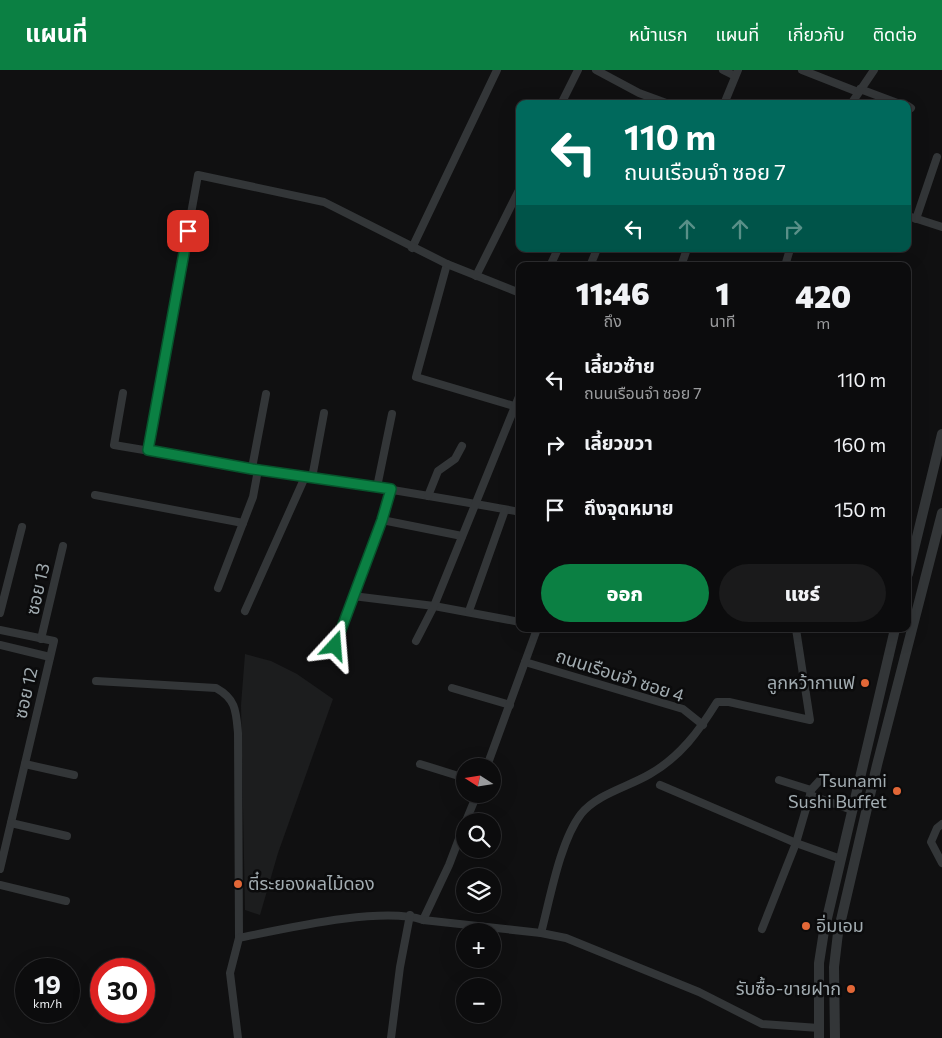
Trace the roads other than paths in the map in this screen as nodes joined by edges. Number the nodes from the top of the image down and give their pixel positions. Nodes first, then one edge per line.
1 (497, 70) edge
2 (578, 70) edge
3 (596, 70) edge
4 (723, 70) edge
5 (802, 70) edge
6 (874, 70) edge
7 (607, 73) edge
8 (736, 73) edge
9 (859, 91) junction
10 (563, 100) edge
11 (655, 100) edge
12 (726, 100) edge
13 (853, 100) edge
14 (887, 100) edge
15 (937, 157) dead end
16 (516, 196) edge
17 (911, 217) edge
18 (916, 219) junction
19 (942, 227) edge
20 (412, 248) junction
21 (447, 264) junction
22 (476, 276) junction
23 (516, 291) edge
24 (123, 393) dead end
25 (266, 394) dead end
26 (516, 402) edge
27 (514, 406) junction
28 (324, 413) dead end
29 (392, 414) dead end
30 (942, 434) edge
31 (462, 446) dead end
32 (148, 450) junction
33 (255, 469) junction
34 (309, 478) junction
35 (377, 487) junction
36 (391, 489) junction
37 (95, 495) dead end
38 (428, 496) junction
39 (474, 504) junction
40 (505, 510) junction
41 (516, 511) edge
42 (942, 513) edge
43 (382, 520) junction
44 (243, 523) junction
45 (22, 527) dead end
46 (462, 536) junction
47 (63, 546) dead end
48 (911, 562) edge
49 (218, 588) dead end
50 (353, 596) junction
51 (434, 606) junction
52 (245, 611) dead end
53 (470, 611) junction
54 (0, 613) edge
55 (516, 621) edge
56 (911, 625) edge
57 (0, 630) edge
58 (536, 632) edge
59 (796, 632) edge
60 (894, 632) edge
61 (909, 632) edge
62 (41, 638) junction
63 (416, 641) dead end
64 (0, 645) edge
65 (335, 646) dead end
66 (50, 657) junction
67 (525, 662) junction
68 (96, 681) dead end
69 (452, 688) dead end
70 (510, 705) junction
71 (703, 725) junction
72 (490, 758) edge
73 (25, 764) junction
74 (420, 764) dead end
75 (74, 775) dead end
76 (456, 775) edge
77 (821, 779) dead end
78 (779, 780) dead end
79 (660, 785) dead end
80 (810, 793) junction
81 (852, 810) junction
82 (11, 824) junction
83 (942, 824) edge
84 (66, 836) dead end
85 (796, 843) junction
86 (456, 846) edge
87 (841, 859) junction
88 (942, 863) edge
89 (0, 869) edge
90 (0, 885) edge
91 (66, 901) dead end
92 (410, 915) junction
93 (423, 920) junction
94 (762, 929) dead end
95 (541, 933) junction
96 (240, 938) junction
97 (819, 1033) edge
98 (238, 1038) edge
99 (391, 1038) edge
100 (835, 1038) edge

1 - 20 street
2 - 10 street
3 - 7 street
4 - 8 street
5 - 9 street
6 - 9 street
7 - 11 street
8 - 12 street
9 - 13 street
9 - 14 street
15 - 18 street
16 - 22 street
17 - 18 street
18 - 19 street
20 - 21 street
20 - 32 street
21 - 22 street
21 - 27 street
22 - 23 street
24 - 32 street
25 - 33 street
26 - 27 street
27 - 39 street
28 - 34 street
29 - 35 street
30 - 48 street
31 - 38 street
32 - 33 street
33 - 34 street
33 - 44 street
34 - 35 street
34 - 52 street
35 - 36 street
36 - 38 street
36 - 43 street
37 - 44 street
38 - 39 street
39 - 40 street
39 - 46 street
40 - 41 street
40 - 53 street
42 - 56 street
43 - 46 street
43 - 50 street
44 - 49 street
45 - 54 street
46 - 51 street
47 - 62 street, ซอย 13
50 - 51 street
50 - 65 street
51 - 53 street
51 - 63 street
53 - 55 street
57 - 62 street
58 - 67 street
59 - 71 street
60 - 81 street
61 - 100 street
62 - 66 street, ซอย 12
64 - 66 street
66 - 73 street, ซอย 12
67 - 70 street
67 - 71 street, ถนนเรือนจำ ซอย 4
68 - 96 street
69 - 70 street
70 - 72 street
71 - 95 street
73 - 75 street
73 - 82 street, ซอย 12
74 - 76 street
77 - 80 street
78 - 80 street
79 - 85 street
80 - 81 street
80 - 85 street
81 - 87 street
82 - 84 street
82 - 89 street, ซอย 12
83 - 88 street
85 - 87 street
85 - 94 street
86 - 93 street
87 - 97 street
90 - 91 street
92 - 93 street
92 - 96 street
92 - 99 street
93 - 95 street
95 - 97 street
96 - 98 street

